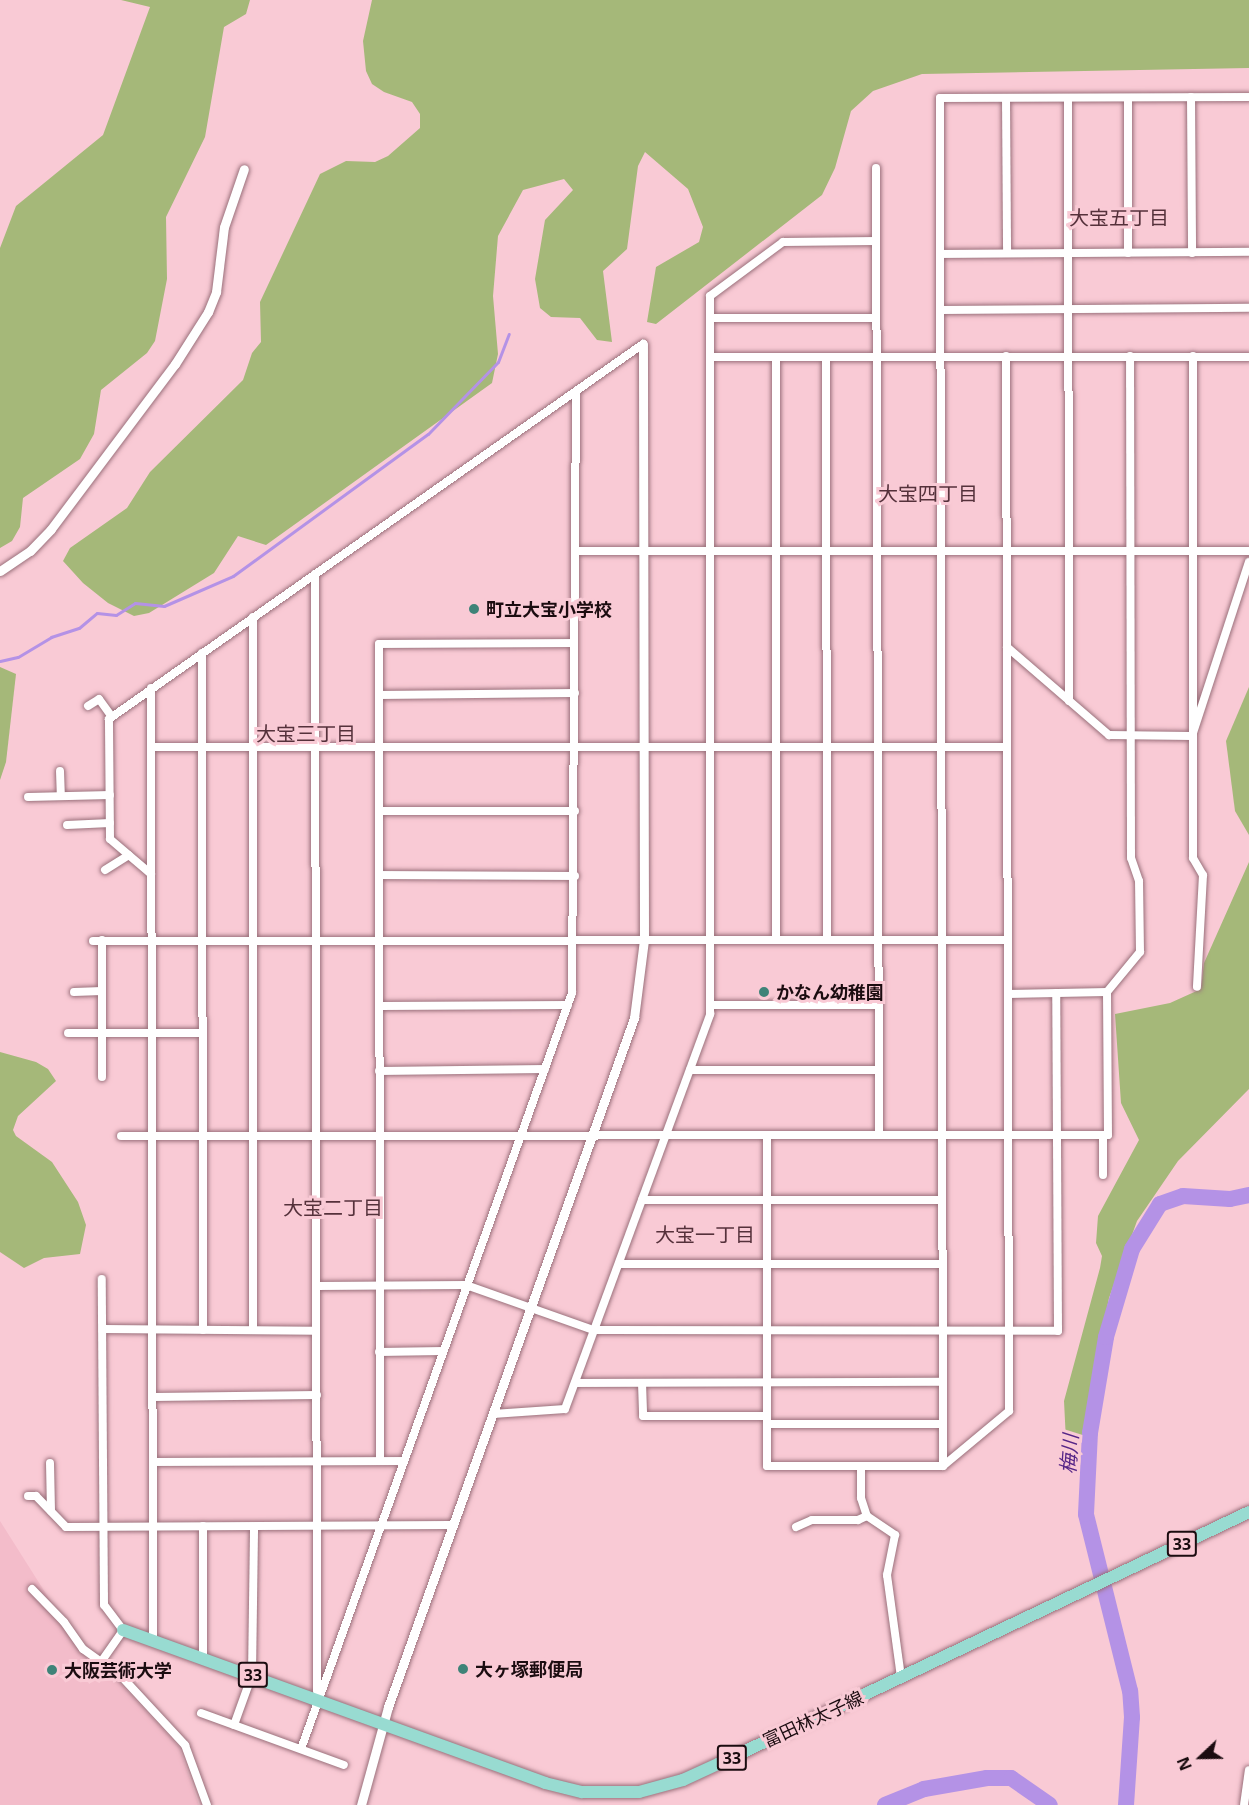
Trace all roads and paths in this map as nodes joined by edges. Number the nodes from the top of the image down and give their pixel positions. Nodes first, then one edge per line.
1 (1191, 97) junction
2 (1249, 97) edge
3 (1005, 98) junction
4 (1068, 98) junction
5 (1128, 98) junction
6 (876, 168) dead end
7 (244, 169) dead end
8 (876, 241) junction
9 (1249, 252) edge
10 (1006, 253) junction
11 (1068, 253) junction
12 (1128, 253) junction
13 (1192, 253) junction
14 (940, 254) junction
15 (1249, 308) edge
16 (1068, 309) junction
17 (940, 310) junction
18 (711, 318) junction
19 (876, 318) junction
20 (643, 344) joint
21 (1006, 356) junction
22 (1068, 356) junction
23 (1130, 356) junction
24 (1193, 356) junction
25 (711, 357) junction
26 (776, 357) junction
27 (826, 357) junction
28 (876, 357) junction
29 (940, 357) junction
30 (1249, 357) edge
31 (576, 392) junction
32 (575, 551) junction
33 (644, 551) junction
34 (877, 551) junction
35 (941, 551) junction
36 (1006, 551) junction
37 (1069, 551) junction
38 (1131, 551) junction
39 (1192, 551) junction
40 (1249, 551) edge
41 (711, 552) junction
42 (776, 552) junction
43 (827, 552) junction
44 (1249, 561) edge
45 (0, 571) edge
46 (315, 574) junction
47 (252, 617) junction
48 (574, 643) junction
49 (1007, 647) junction
50 (202, 653) junction
51 (151, 688) junction
52 (575, 693) junction
53 (379, 695) junction
54 (1069, 701) junction
55 (88, 706) dead end
56 (112, 717) junction
57 (1131, 734) junction
58 (1192, 736) junction
59 (379, 746) junction
60 (575, 746) junction
61 (941, 746) junction
62 (152, 747) junction
63 (201, 747) junction
64 (252, 747) junction
65 (316, 747) junction
66 (643, 747) junction
67 (711, 747) junction
68 (776, 747) junction
69 (826, 747) junction
70 (878, 747) junction
71 (1007, 747) junction
72 (60, 771) dead end
73 (110, 795) junction
74 (61, 796) junction
75 (28, 797) dead end
76 (379, 811) junction
77 (575, 811) junction
78 (110, 823) junction
79 (68, 825) dead end
80 (129, 855) junction
81 (105, 870) dead end
82 (151, 874) junction
83 (379, 875) junction
84 (575, 876) junction
85 (152, 940) junction
86 (202, 940) junction
87 (253, 940) junction
88 (316, 940) junction
89 (644, 940) junction
90 (712, 940) junction
91 (776, 940) junction
92 (827, 940) junction
93 (878, 940) junction
94 (942, 940) junction
95 (1008, 940) junction
96 (379, 941) junction
97 (575, 941) junction
98 (1197, 987) dead end
99 (102, 991) junction
100 (74, 992) dead end
101 (1107, 992) junction
102 (1056, 993) junction
103 (1008, 994) junction
104 (568, 1005) junction
105 (711, 1005) junction
106 (878, 1005) junction
107 (380, 1006) junction
108 (68, 1033) dead end
109 (102, 1033) junction
110 (152, 1033) junction
111 (202, 1033) junction
112 (544, 1069) junction
113 (690, 1070) junction
114 (879, 1070) junction
115 (379, 1071) junction
116 (102, 1077) dead end
117 (153, 1134) junction
118 (203, 1134) junction
119 (594, 1134) junction
120 (253, 1135) junction
121 (316, 1135) junction
122 (379, 1135) junction
123 (521, 1135) junction
124 (879, 1135) junction
125 (942, 1135) junction
126 (1007, 1135) junction
127 (1057, 1135) junction
128 (1103, 1135) junction
129 (121, 1136) dead end
130 (666, 1136) junction
131 (767, 1136) junction
132 (1103, 1175) dead end
133 (642, 1200) junction
134 (767, 1200) junction
135 (942, 1200) junction
136 (619, 1264) junction
137 (767, 1264) junction
138 (943, 1264) junction
139 (102, 1279) dead end
140 (466, 1285) junction
141 (316, 1286) junction
142 (379, 1287) junction
143 (531, 1310) junction
144 (103, 1329) junction
145 (153, 1329) junction
146 (203, 1330) junction
147 (253, 1330) junction
148 (593, 1330) junction
149 (316, 1331) junction
150 (943, 1331) junction
151 (767, 1332) junction
152 (1008, 1332) junction
153 (443, 1351) junction
154 (379, 1352) junction
155 (767, 1381) junction
156 (942, 1382) junction
157 (575, 1383) junction
158 (642, 1383) junction
159 (317, 1395) junction
160 (153, 1397) junction
161 (493, 1414) junction
162 (767, 1420) junction
163 (942, 1424) junction
164 (380, 1461) junction
165 (403, 1461) junction
166 (153, 1462) junction
167 (317, 1462) junction
168 (50, 1463) dead end
169 (943, 1466) junction
170 (861, 1467) junction
171 (28, 1496) dead end
172 (51, 1511) junction
173 (1249, 1512) edge
174 (867, 1516) junction
175 (153, 1526) junction
176 (204, 1526) junction
177 (317, 1526) junction
178 (379, 1526) junction
179 (451, 1526) junction
180 (102, 1527) junction
181 (254, 1527) junction
182 (795, 1527) dead end
183 (32, 1589) dead end
184 (123, 1630) junction
185 (153, 1639) junction
186 (203, 1657) junction
187 (101, 1662) junction
188 (252, 1675) junction
189 (901, 1677) junction
190 (317, 1699) junction
191 (201, 1713) dead end
192 (234, 1725) junction
193 (382, 1725) junction
194 (301, 1749) junction
195 (344, 1765) dead end
196 (1249, 1770) edge
197 (207, 1805) edge
198 (361, 1805) edge
199 (1244, 1805) edge

1 - 2 street
1 - 5 street
1 - 13 street
3 - 4 street
3 - 10 street
3 - 14 street
4 - 5 street
4 - 11 street
5 - 12 street
6 - 8 street
7 - 45 street
8 - 18 street
8 - 19 street
9 - 13 street
10 - 11 street
10 - 14 street
11 - 12 street
11 - 16 street
12 - 13 street
14 - 17 street
15 - 16 street
16 - 17 street
16 - 22 street
17 - 29 street
18 - 19 street
18 - 25 street
19 - 28 street
20 - 31 street
20 - 33 street
21 - 22 street
21 - 29 street
21 - 36 street
22 - 23 street
22 - 37 street
23 - 24 street
23 - 38 street
24 - 30 street
24 - 39 street
25 - 26 street
25 - 41 street
26 - 27 street
26 - 42 street
27 - 28 street
27 - 43 street
28 - 29 street
28 - 34 street
29 - 35 street
31 - 32 street
31 - 46 street
32 - 33 street
32 - 48 street
33 - 41 street
33 - 66 street
34 - 35 street
34 - 43 street
34 - 70 street
35 - 36 street
35 - 61 street
36 - 37 street
36 - 49 street
37 - 38 street
37 - 54 street
38 - 39 street
38 - 57 street
39 - 40 street
39 - 58 street
41 - 42 street
41 - 67 street
42 - 43 street
42 - 68 street
43 - 69 street
44 - 58 street
46 - 47 street
46 - 65 street
47 - 50 street
47 - 64 street
48 - 52 street
48 - 53 street
49 - 54 street
49 - 71 street
50 - 51 street
50 - 63 street
51 - 56 street
51 - 62 street
52 - 53 street
52 - 60 street
53 - 59 street
54 - 57 street
55 - 56 street
56 - 73 street
57 - 58 street
57 - 101 street
58 - 98 street
59 - 60 street
59 - 65 street
59 - 76 street
60 - 66 street
60 - 77 street
61 - 70 street
61 - 71 street
61 - 94 street
62 - 63 street
62 - 82 street
63 - 64 street
63 - 86 street
64 - 65 street
64 - 87 street
65 - 88 street
66 - 67 street
66 - 89 street
67 - 68 street
67 - 90 street
68 - 69 street
68 - 91 street
69 - 70 street
69 - 92 street
70 - 93 street
71 - 95 street
72 - 74 street
73 - 74 street
73 - 78 street
74 - 75 street
76 - 77 street
76 - 83 street
77 - 84 street
78 - 79 street
78 - 80 street
80 - 81 street
80 - 82 street
82 - 85 street
83 - 84 street
83 - 96 street
84 - 97 street
85 - 86 street
85 - 99 street
85 - 110 street
86 - 87 street
86 - 111 street
87 - 88 street
87 - 120 street
88 - 96 street
88 - 121 street
89 - 90 street
89 - 97 street
89 - 119 street
90 - 91 street
90 - 105 street
91 - 92 street
92 - 93 street
93 - 94 street
93 - 106 street
94 - 95 street
94 - 125 street
95 - 103 street
96 - 97 street
96 - 107 street
97 - 104 street
99 - 100 street
99 - 109 street
101 - 102 street
101 - 128 street
102 - 103 street
102 - 127 street
103 - 126 street
104 - 107 street
104 - 112 street
105 - 106 street
105 - 113 street
106 - 114 street
107 - 115 street
108 - 109 street
109 - 110 street
109 - 116 street
110 - 111 street
110 - 117 street
111 - 118 street
112 - 115 street
112 - 123 street
113 - 114 street
113 - 130 street
114 - 124 street
115 - 122 street
117 - 118 street
117 - 129 street
117 - 145 street
118 - 120 street
118 - 146 street
119 - 123 street
119 - 130 street
119 - 143 street
120 - 121 street
120 - 147 street
121 - 122 street
121 - 141 street
122 - 123 street
122 - 142 street
123 - 140 street
124 - 125 street
124 - 131 street
125 - 126 street
125 - 135 street
126 - 127 street
126 - 152 street
127 - 128 street
127 - 152 street
128 - 132 street
130 - 131 street
130 - 133 street
131 - 134 street
133 - 134 street
133 - 136 street
134 - 135 street
134 - 137 street
135 - 138 street
136 - 137 street
136 - 148 street
137 - 138 street
137 - 151 street
138 - 150 street
139 - 144 street
140 - 142 street
140 - 143 street
140 - 153 street
141 - 142 street
141 - 149 street
142 - 154 street
143 - 148 street
143 - 161 street
144 - 145 street
144 - 180 street
145 - 146 street
145 - 160 street
146 - 147 street
147 - 149 street
148 - 151 street
148 - 157 street
149 - 159 street
150 - 151 street
150 - 152 street
150 - 156 street
151 - 155 street
152 - 169 street
153 - 154 street
153 - 165 street
154 - 164 street
155 - 156 street
155 - 158 street
155 - 162 street
156 - 163 street
157 - 158 street
157 - 161 street
158 - 162 street
159 - 160 street
159 - 167 street
160 - 166 street
161 - 179 street
162 - 163 street
162 - 170 street
163 - 169 street
164 - 165 street
164 - 167 street
165 - 178 street
166 - 167 street
166 - 175 street
167 - 177 street
168 - 172 street
169 - 170 street
170 - 174 street
171 - 172 street
172 - 180 street
173 - 189 main road, 富田林太子線 / 33
174 - 182 street
174 - 189 street
175 - 176 street
175 - 180 street
175 - 185 street
176 - 181 street
176 - 186 street
177 - 178 street
177 - 181 street
177 - 190 street
178 - 179 street
178 - 190 street
179 - 193 street
180 - 184 street
181 - 188 street
183 - 187 street
184 - 185 main road, 富田林太子線 / 33
184 - 187 street
185 - 186 main road, 富田林太子線 / 33
186 - 188 main road, 富田林太子線 / 33
187 - 197 street
188 - 190 main road, 富田林太子線 / 33
188 - 192 street
189 - 193 main road, 富田林太子線 / 33
190 - 193 main road, 富田林太子線 / 33
190 - 194 street
191 - 192 street
192 - 194 street
193 - 198 street
194 - 195 street
196 - 199 street

